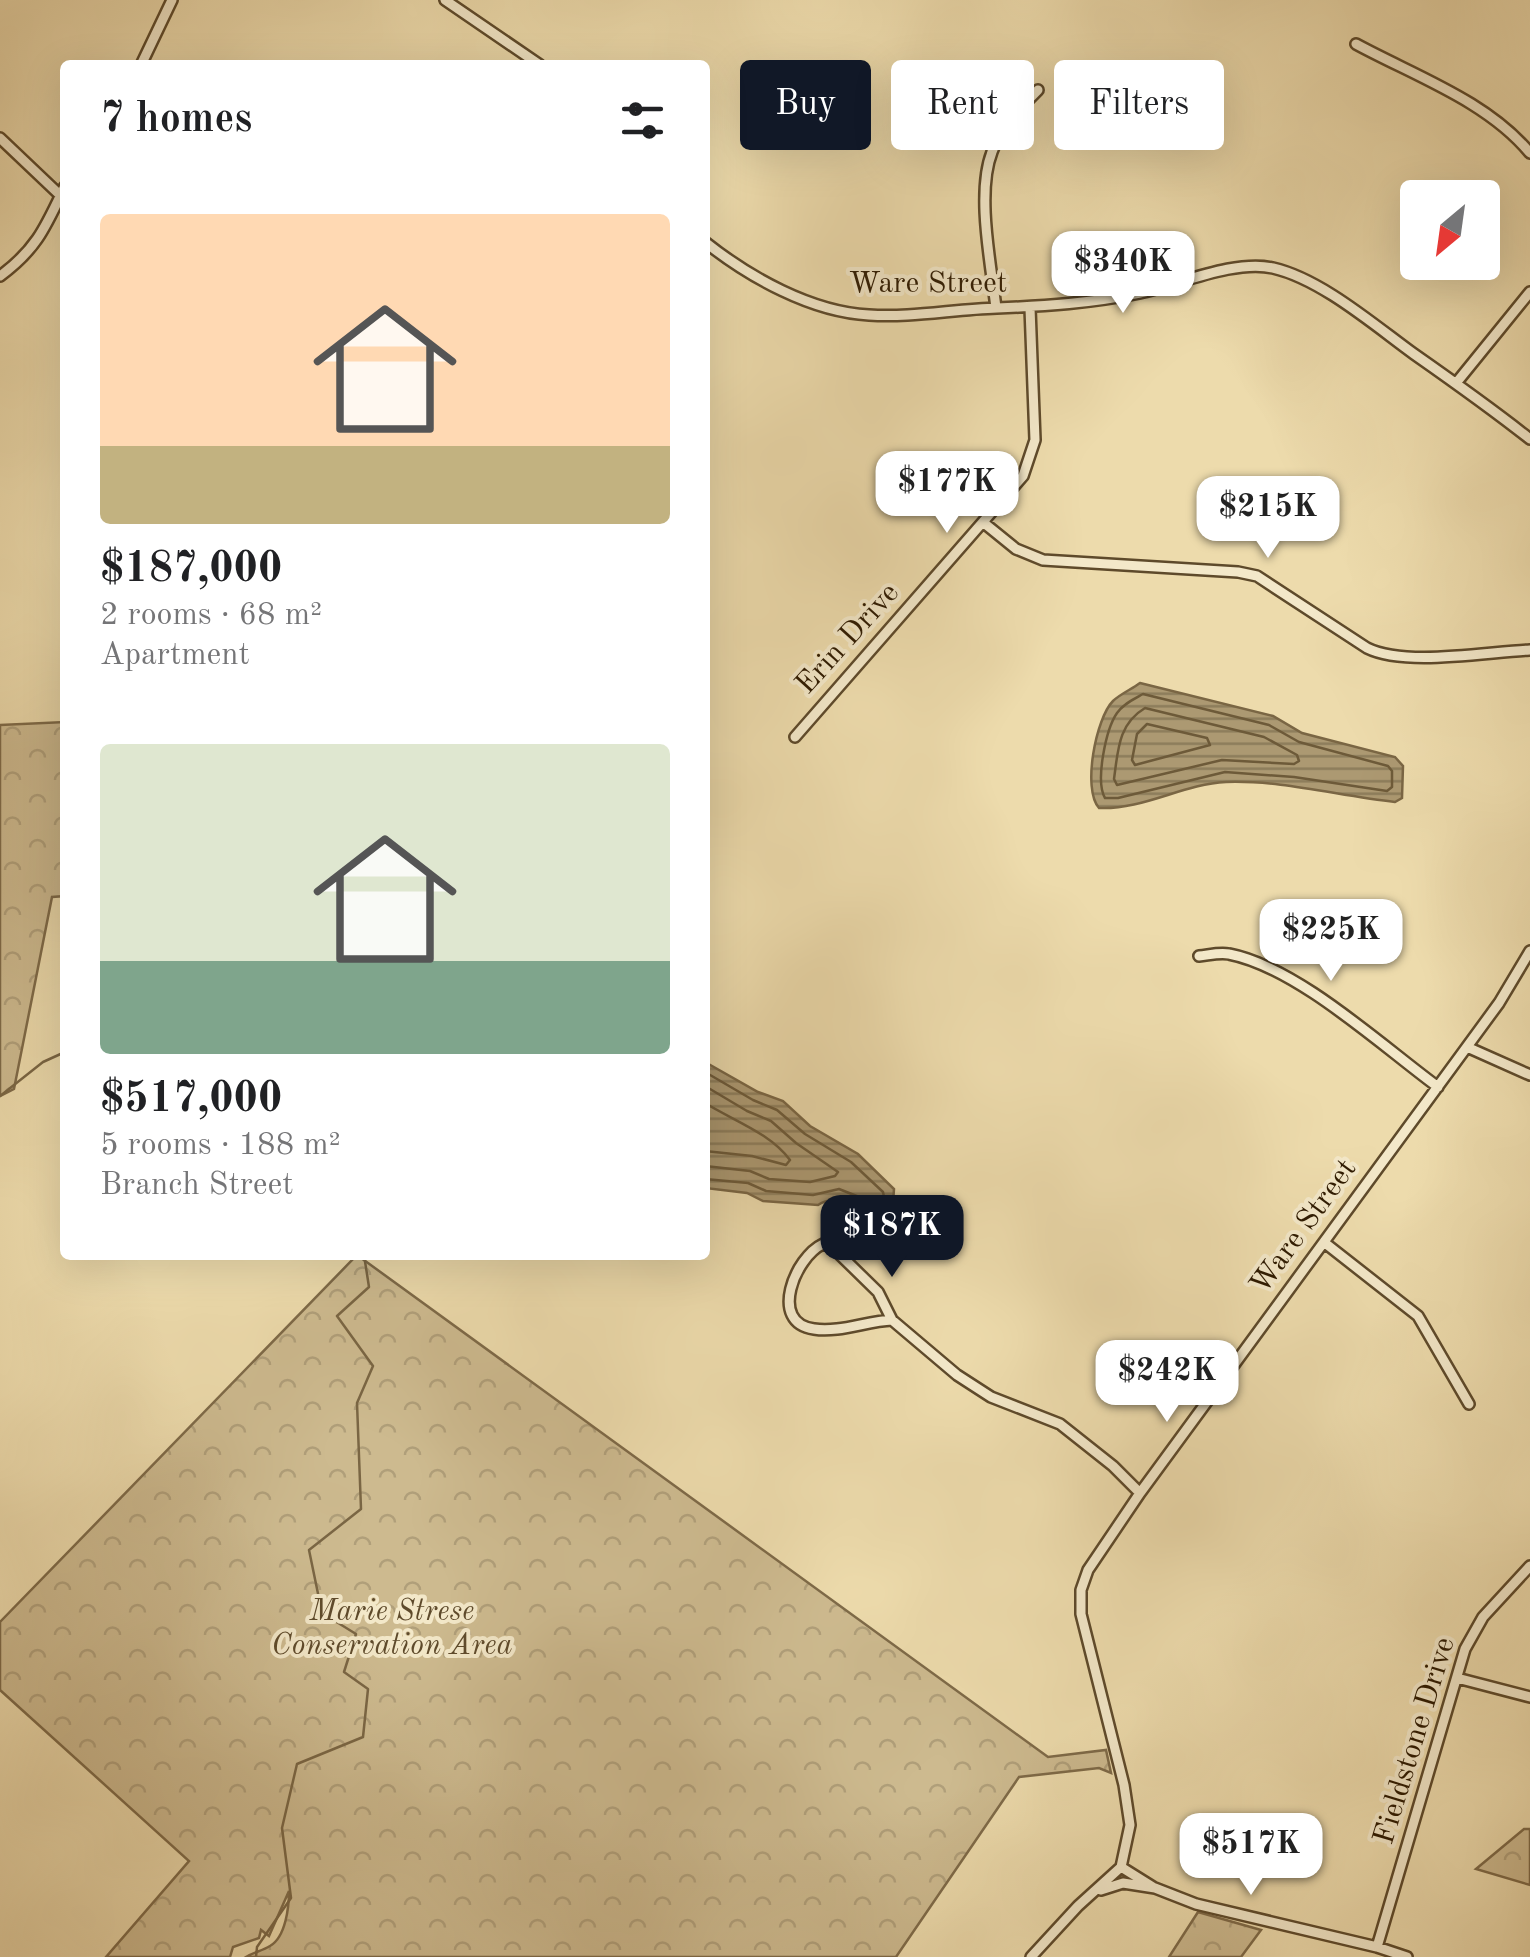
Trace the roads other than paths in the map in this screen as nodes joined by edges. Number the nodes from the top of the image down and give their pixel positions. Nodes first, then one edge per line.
1 (172, 0) edge
2 (445, 0) edge
3 (1356, 44) dead end
4 (143, 60) edge
5 (533, 60) edge
6 (1038, 90) dead end
7 (0, 138) edge
8 (1530, 154) edge
9 (60, 188) edge
10 (60, 199) edge
11 (710, 246) edge
12 (0, 276) edge
13 (1530, 292) edge
14 (996, 308) junction
15 (1030, 308) junction
16 (1458, 382) junction
17 (1530, 439) edge
18 (984, 523) junction
19 (1530, 650) edge
20 (795, 737) dead end
21 (1530, 951) edge
22 (1198, 956) dead end
23 (1466, 1048) junction
24 (1530, 1075) edge
25 (1438, 1087) junction
26 (1326, 1243) junction
27 (892, 1320) junction
28 (1469, 1404) dead end
29 (1140, 1494) junction
30 (1530, 1566) edge
31 (1457, 1678) junction
32 (1530, 1696) edge
33 (1121, 1866) junction
34 (1155, 1888) junction
35 (1096, 1892) junction
36 (1377, 1947) junction
37 (1031, 1957) edge
38 (1407, 1957) edge

1 - 4 street
2 - 5 street
3 - 8 street
6 - 14 street
7 - 9 street
10 - 12 street
11 - 14 street, Ware Street
13 - 16 street
14 - 15 street, Ware Street
15 - 16 street, Ware Street
15 - 18 street, Erin Drive
16 - 17 street, Ware Street
18 - 19 street
18 - 20 street, Erin Drive
21 - 23 street, Ware Street
22 - 25 street
23 - 24 street
23 - 25 street, Ware Street
25 - 26 street, Ware Street
26 - 28 street
26 - 29 street, Ware Street
27 - 27 street
27 - 29 street
29 - 33 street, Ware Street
30 - 31 street, Fieldstone Drive
31 - 32 street
31 - 36 street, Fieldstone Drive
33 - 34 street
33 - 35 street
34 - 35 street
34 - 36 street
35 - 37 street
36 - 38 street

